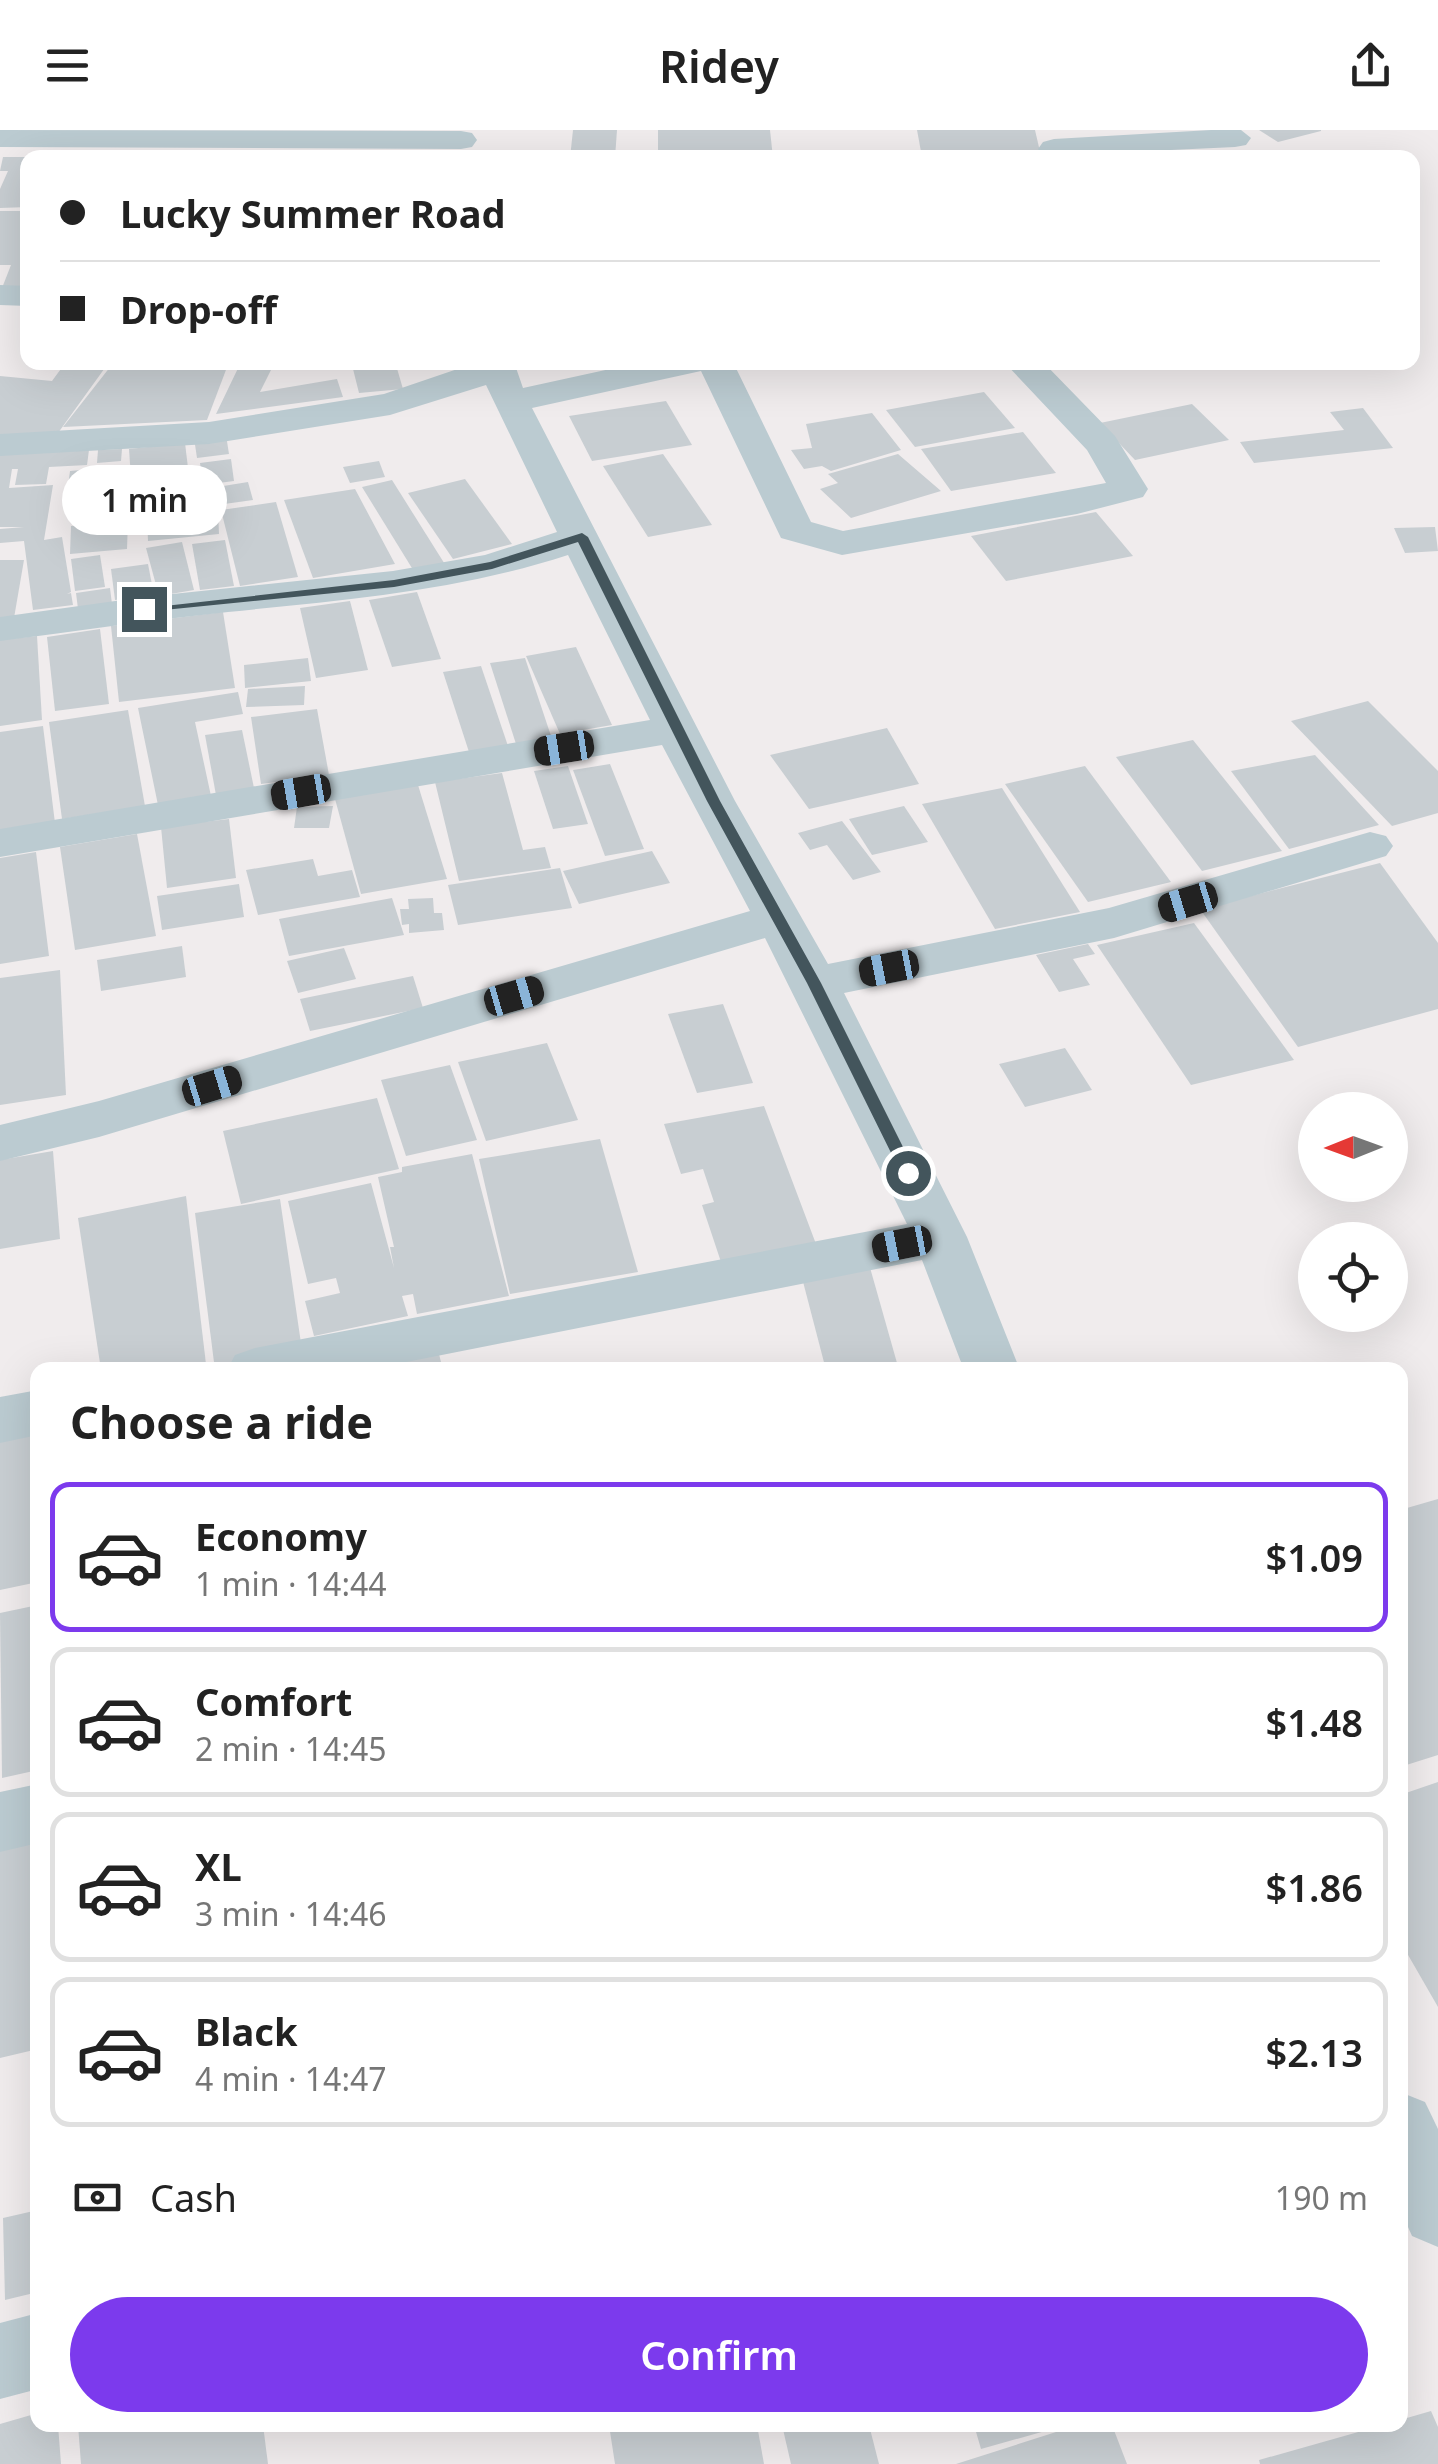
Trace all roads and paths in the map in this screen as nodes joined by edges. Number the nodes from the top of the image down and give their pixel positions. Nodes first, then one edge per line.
1 (0, 138) edge
2 (1237, 142) edge
3 (462, 143) edge
4 (188, 149) edge
5 (1054, 150) dead end
6 (598, 370) edge
7 (719, 370) edge
8 (1030, 370) edge
9 (501, 378) edge
10 (0, 445) edge
11 (582, 537) junction
12 (0, 629) edge
13 (678, 729) junction
14 (0, 843) edge
15 (1370, 846) dead end
16 (778, 918) junction
17 (814, 983) junction
18 (0, 1143) edge
19 (940, 1237) junction
20 (296, 1362) edge
21 (989, 1362) edge
22 (30, 1414) edge
23 (0, 1420) edge
24 (30, 1815) edge
25 (0, 1822) edge
26 (1408, 2144) edge
27 (1438, 2210) edge
28 (30, 2353) edge
29 (0, 2361) edge

1 - 4 street
2 - 5 street
3 - 4 street
6 - 9 street
7 - 8 street
9 - 10 street
9 - 11 street
11 - 12 street
11 - 13 street
13 - 14 street
13 - 16 street
15 - 17 street
16 - 17 street
16 - 18 street
17 - 19 street
19 - 20 street
19 - 21 street
22 - 23 street
24 - 25 street
26 - 27 street
28 - 29 street

